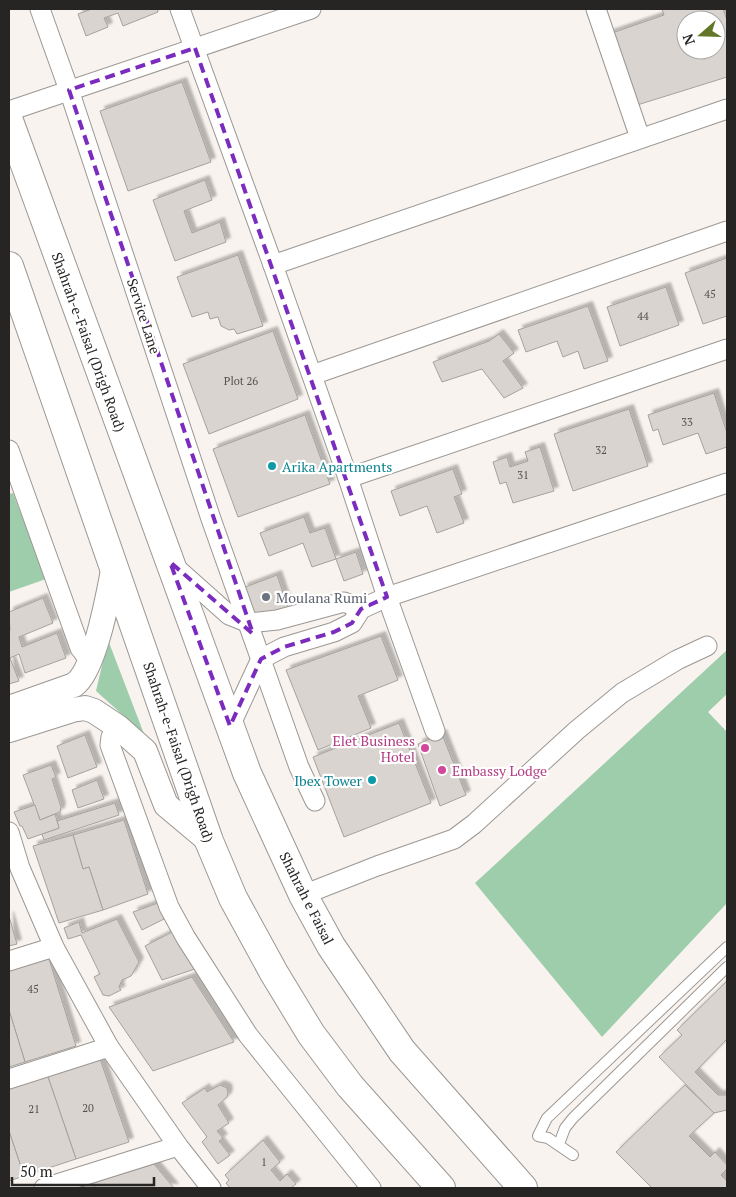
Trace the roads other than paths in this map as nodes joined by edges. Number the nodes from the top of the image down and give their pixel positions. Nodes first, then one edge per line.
1 (40, 9) edge
2 (180, 9) edge
3 (311, 9) edge
4 (596, 9) edge
5 (195, 48) junction
6 (70, 90) junction
7 (727, 109) edge
8 (9, 111) edge
9 (9, 121) edge
10 (640, 138) junction
11 (727, 231) edge
12 (273, 265) junction
13 (9, 266) edge
14 (727, 349) edge
15 (312, 375) junction
16 (9, 450) edge
17 (348, 478) junction
18 (727, 483) edge
19 (170, 562) junction
20 (114, 565) junction
21 (387, 597) junction
22 (361, 609) junction
23 (249, 624) junction
24 (707, 646) dead end
25 (90, 659) junction
26 (261, 659) junction
27 (9, 708) edge
28 (230, 726) junction
29 (118, 727) junction
30 (9, 730) edge
31 (435, 731) dead end
32 (315, 801) dead end
33 (9, 832) edge
34 (209, 841) junction
35 (303, 895) junction
36 (54, 947) junction
37 (727, 947) edge
38 (9, 961) edge
39 (727, 967) edge
40 (109, 1047) junction
41 (9, 1078) edge
42 (559, 1144) junction
43 (178, 1146) junction
44 (572, 1155) dead end
45 (439, 1186) edge
46 (44, 1188) edge
47 (211, 1188) edge
48 (371, 1188) edge
49 (523, 1188) edge

1 - 6 street, Service Lane
2 - 5 street
3 - 5 street
4 - 10 street
5 - 6 street
5 - 12 street
6 - 8 street
6 - 23 street, Service Lane
7 - 10 street
9 - 19 highway, Shahrah-e-Faisal (Drigh Road)
10 - 12 street
11 - 15 street
12 - 15 street
13 - 20 highway, Shahrah-e-Faisal (Drigh Road)
14 - 17 street
15 - 17 street
16 - 25 street
17 - 21 street
18 - 21 street
19 - 23 street
19 - 28 highway, Shahrah e Faisal
20 - 25 street
20 - 34 highway, Shahrah-e-Faisal (Drigh Road)
21 - 22 street
21 - 31 street
22 - 23 street
22 - 26 street
23 - 26 street, Service Lane
24 - 35 street
25 - 27 street
26 - 28 street
26 - 32 street, Service Lane
28 - 35 highway, Shahrah e Faisal
29 - 30 street
29 - 34 street
29 - 48 street
33 - 36 street
34 - 45 highway, Shahrah-e-Faisal (Drigh Road)
35 - 49 highway, Shahrah e Faisal
36 - 38 street
36 - 40 street
37 - 42 lane
39 - 42 lane
40 - 41 street
40 - 43 street
42 - 44 lane
43 - 46 street
43 - 47 street

